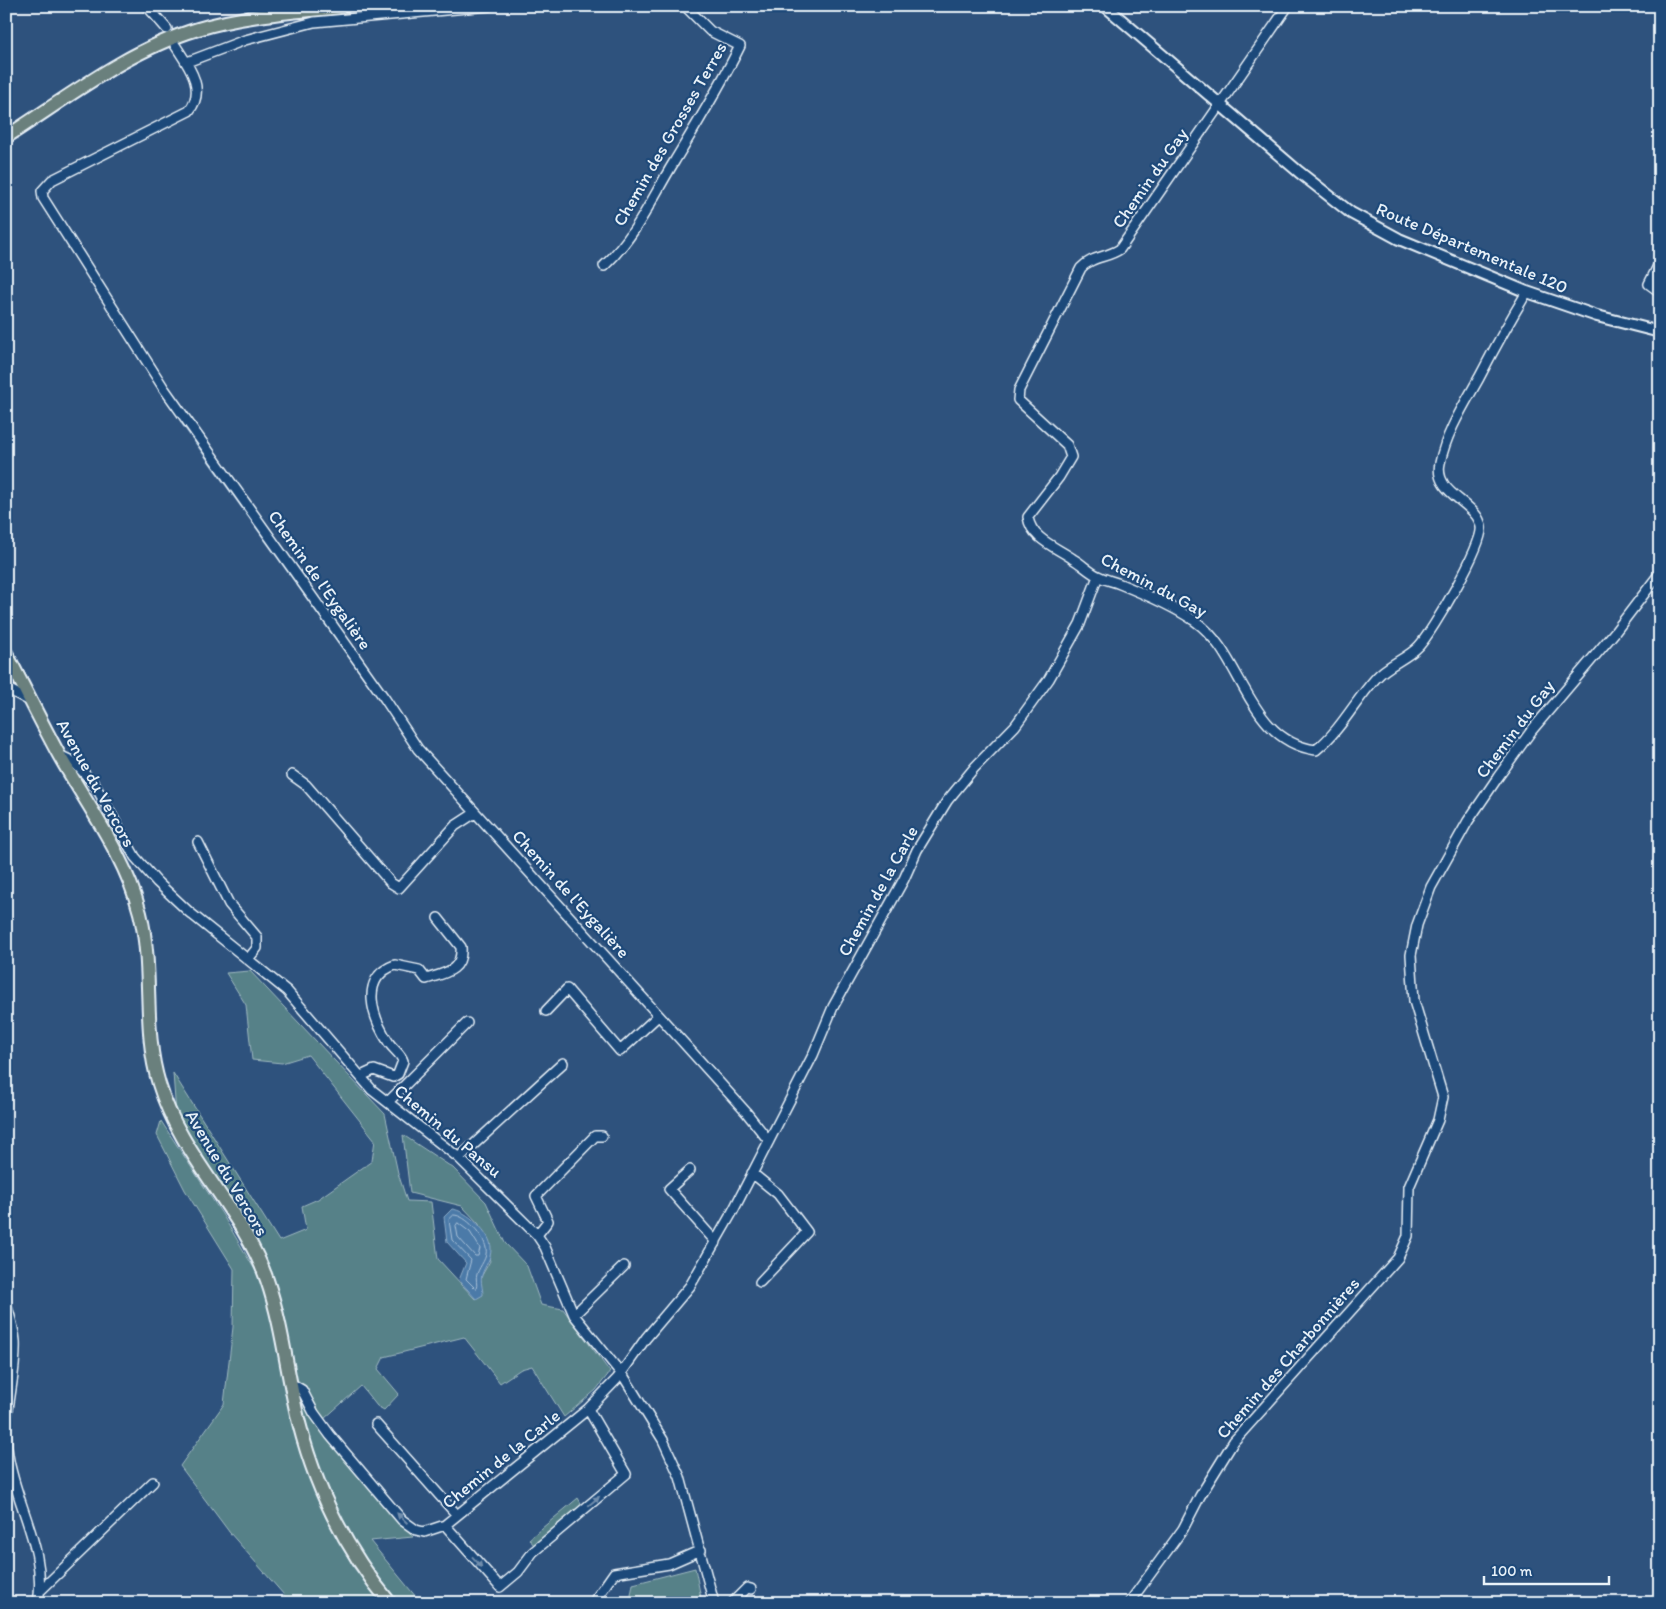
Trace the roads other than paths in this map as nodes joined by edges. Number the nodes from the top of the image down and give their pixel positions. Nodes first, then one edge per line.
1 (147, 6) edge
2 (349, 6) edge
3 (489, 6) edge
4 (685, 6) edge
5 (1105, 6) edge
6 (1288, 6) edge
7 (167, 30) dead end
8 (175, 45) dead end
9 (186, 62) junction
10 (1222, 104) junction
11 (6, 137) edge
12 (1660, 262) edge
13 (604, 266) dead end
14 (1527, 292) junction
15 (1660, 292) edge
16 (1660, 332) edge
17 (1660, 573) edge
18 (1098, 576) junction
19 (6, 653) edge
20 (6, 688) edge
21 (31, 701) junction
22 (59, 755) junction
23 (292, 775) dead end
24 (475, 812) junction
25 (198, 842) dead end
26 (438, 918) dead end
27 (249, 958) junction
28 (546, 1011) dead end
29 (658, 1016) junction
30 (467, 1023) dead end
31 (562, 1064) dead end
32 (361, 1076) junction
33 (388, 1102) junction
34 (602, 1136) dead end
35 (769, 1141) junction
36 (459, 1158) junction
37 (690, 1170) dead end
38 (752, 1173) junction
39 (537, 1235) junction
40 (1408, 1236) joint
41 (716, 1242) junction
42 (624, 1266) dead end
43 (760, 1282) dead end
44 (6, 1304) edge
45 (574, 1315) junction
46 (621, 1374) junction
47 (292, 1384) junction
48 (588, 1409) junction
49 (376, 1424) dead end
50 (154, 1482) dead end
51 (457, 1516) junction
52 (444, 1525) junction
53 (701, 1550) junction
54 (751, 1588) dead end
55 (40, 1590) junction
56 (38, 1603) edge
57 (390, 1603) edge
58 (593, 1603) edge
59 (714, 1603) edge
60 (732, 1603) edge
61 (1130, 1603) edge

1 - 7 street
2 - 11 main road
3 - 9 street
4 - 13 street, Chemin des Grosses Terres
5 - 10 street, Route Départementale 120
6 - 10 street
8 - 9 street, Chemin de l'Eygalière
9 - 24 street, Chemin de l'Eygalière
10 - 14 street, Route Départementale 120
10 - 18 street, Chemin du Gay
12 - 15 street
14 - 16 street, Route Départementale 120
14 - 18 street, Chemin du Gay
17 - 40 street, Chemin du Gay
18 - 35 street, Chemin de la Carle
19 - 21 main road, Avenue du Vercors
20 - 21 street
21 - 22 main road, Avenue du Vercors
22 - 27 street, Chemin du Pansu
22 - 47 main road, Avenue du Vercors
23 - 24 street
24 - 29 street, Chemin de l'Eygalière
25 - 27 street
26 - 32 street
27 - 32 street, Chemin du Pansu
28 - 29 street
29 - 35 street, Chemin de l'Eygalière
30 - 33 street
31 - 36 street
32 - 33 street, Chemin du Pansu
33 - 36 street, Chemin du Pansu
34 - 39 street
35 - 38 street, Chemin de la Carle
36 - 39 street, Chemin du Pansu
37 - 41 street
38 - 41 street, Chemin de la Carle
38 - 43 street
39 - 45 street, Chemin du Pansu
40 - 61 street, Chemin des Charbonnières
41 - 46 street, Chemin de la Carle
42 - 45 street
44 - 55 street
45 - 46 street, Chemin du Pansu
46 - 48 street, Chemin de la Carle
46 - 53 street, Chemin du Pansu
52 -> 47 street, Chemin de la Carle
47 - 57 main road, Avenue du Vercors
48 - 51 street, Chemin de la Carle
52 -> 48 street
49 - 51 street
50 - 55 street
51 - 52 street, Chemin de la Carle
53 - 58 street
53 - 59 street, Chemin du Pansu
54 - 60 street
55 - 56 street

